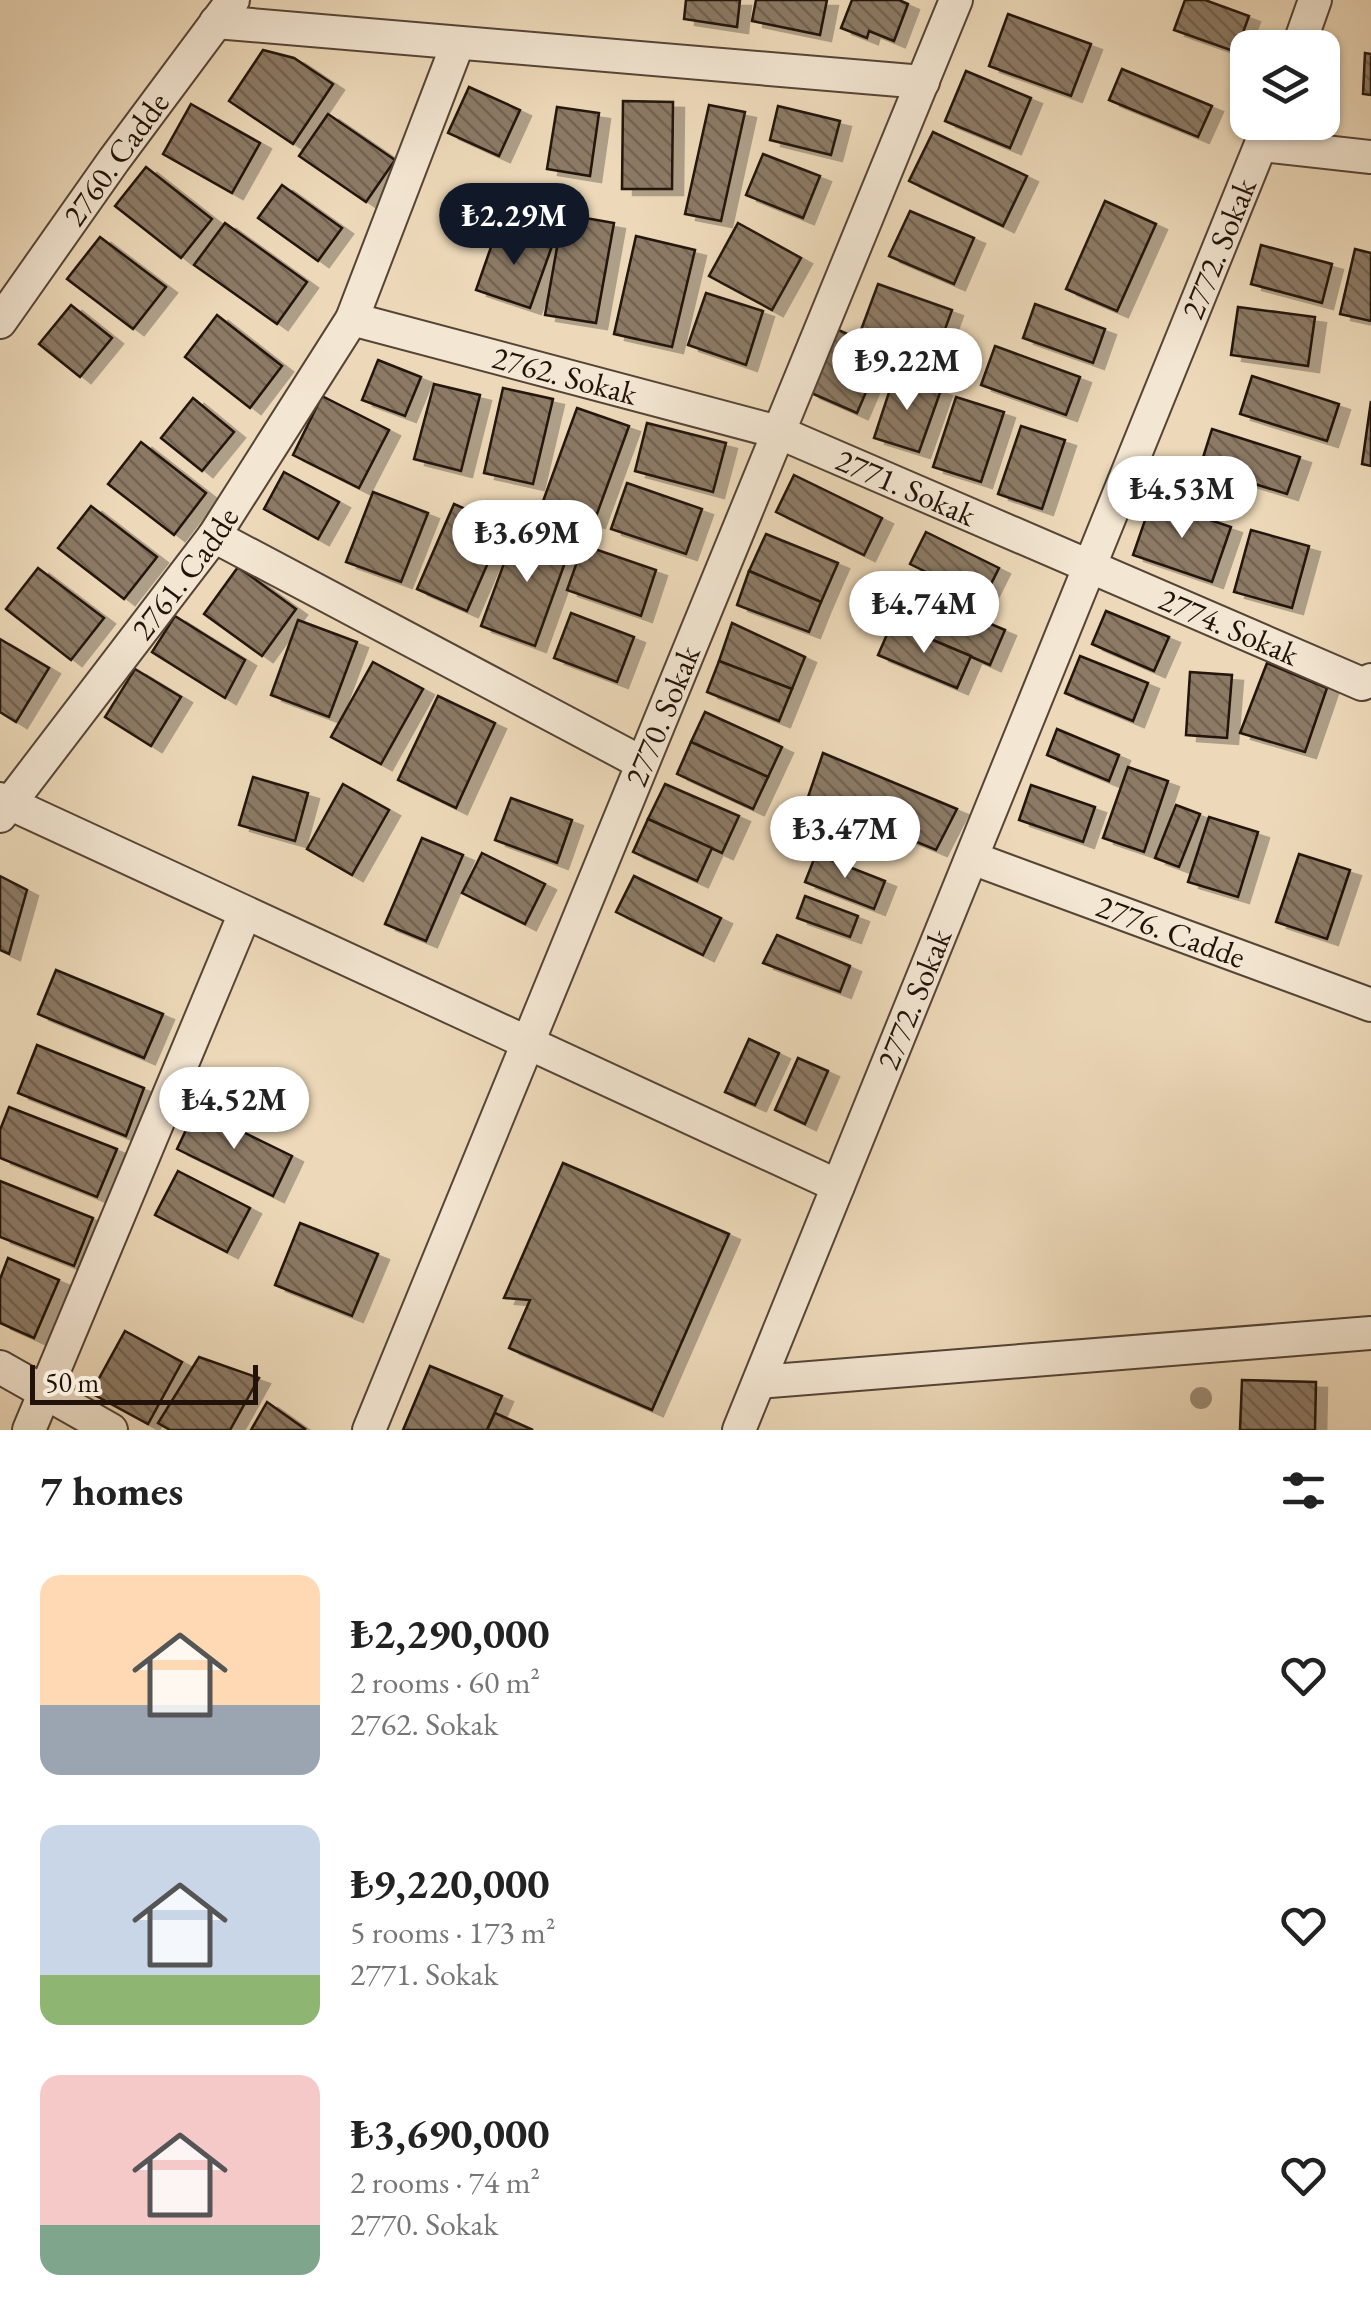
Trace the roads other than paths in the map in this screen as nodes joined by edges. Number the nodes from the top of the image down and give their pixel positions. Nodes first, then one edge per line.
1 (956, 0) edge
2 (1315, 0) edge
3 (225, 11) edge
4 (1304, 30) edge
5 (458, 43) junction
6 (923, 82) junction
7 (1264, 140) edge
8 (1292, 140) edge
9 (1371, 158) edge
10 (352, 319) junction
11 (0, 322) edge
12 (778, 432) junction
13 (214, 536) junction
14 (1091, 566) junction
15 (1371, 680) edge
16 (642, 763) junction
17 (4, 806) edge
18 (972, 858) junction
19 (245, 912) junction
20 (1371, 1005) edge
21 (526, 1042) junction
22 (838, 1186) junction
23 (1371, 1332) edge
24 (0, 1368) edge
25 (758, 1382) junction
26 (45, 1392) junction
27 (28, 1430) edge
28 (111, 1430) edge
29 (369, 1430) edge
30 (739, 1430) edge

1 - 6 street, 2770. Sokak
2 - 4 street
3 - 5 street
3 - 11 street, 2760. Cadde
5 - 6 street
5 - 10 street, 2761. Cadde
6 - 12 street, 2770. Sokak
7 - 14 street, 2772. Sokak
8 - 9 street
10 - 12 street, 2762. Sokak
10 - 13 street, 2761. Cadde
12 - 14 street, 2771. Sokak
12 - 16 street, 2770. Sokak
13 - 16 street
13 - 17 street, 2761. Cadde
14 - 15 street, 2774. Sokak
14 - 18 street, 2772. Sokak
16 - 21 street, 2770. Sokak
17 - 19 street
18 - 20 street, 2776. Cadde
18 - 22 street, 2772. Sokak
19 - 21 street
19 - 26 street
21 - 22 street
21 - 29 street, 2770. Sokak
22 - 25 street, 2772. Sokak
23 - 25 street
24 - 26 street
25 - 30 street, 2772. Sokak
26 - 27 street
26 - 28 street

